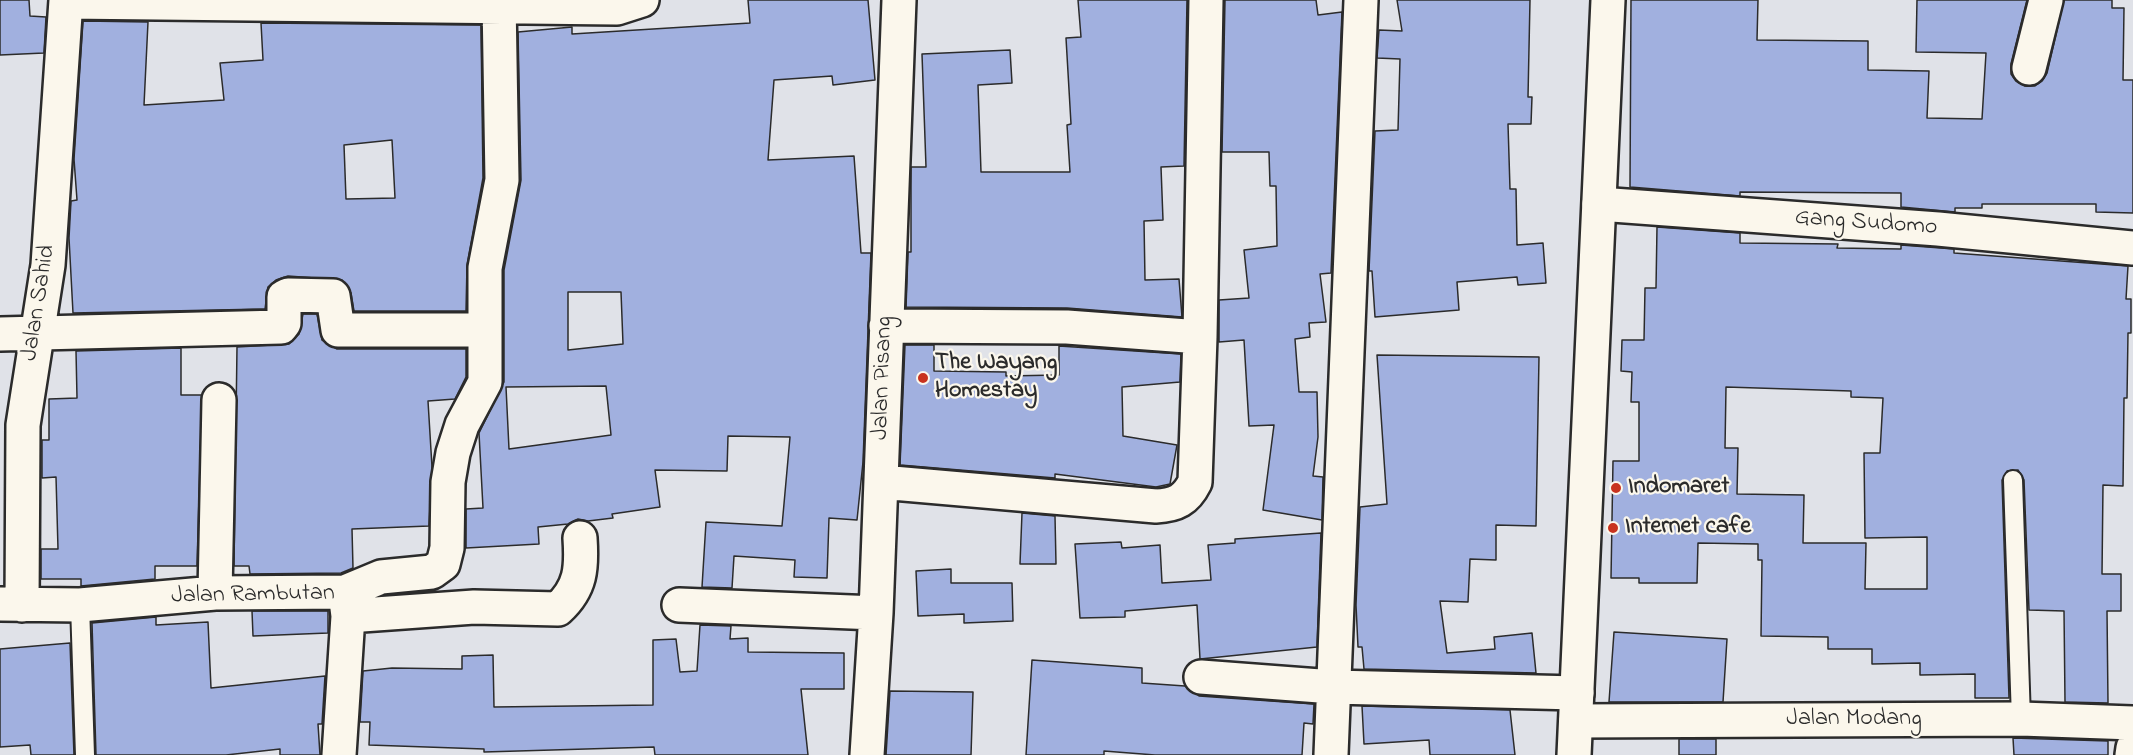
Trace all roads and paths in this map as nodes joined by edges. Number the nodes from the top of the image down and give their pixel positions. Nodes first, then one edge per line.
1 (642, 0) edge
2 (898, 0) edge
3 (1206, 0) edge
4 (1361, 0) edge
5 (1608, 0) edge
6 (2046, 0) edge
7 (66, 1) edge
8 (311, 2) edge
9 (499, 3) edge
10 (2029, 68) dead end
11 (1599, 204) junction
12 (2133, 248) edge
13 (886, 326) junction
14 (483, 330) junction
15 (0, 334) edge
16 (36, 335) junction
17 (1200, 337) junction
18 (219, 400) dead end
19 (2013, 480) dead end
20 (881, 482) junction
21 (580, 538) dead end
22 (215, 593) junction
23 (80, 604) junction
24 (346, 604) junction
25 (11, 605) edge
26 (679, 605) dead end
27 (876, 614) junction
28 (1201, 676) dead end
29 (1333, 687) junction
30 (1576, 707) junction
31 (2021, 719) junction
32 (2133, 723) edge
33 (2133, 748) edge
34 (85, 755) edge
35 (339, 755) edge
36 (867, 755) edge
37 (1331, 755) edge
38 (1574, 755) edge
39 (2132, 755) edge

1 - 9 street
2 - 13 street, Jalan Pisang
3 - 17 street
4 - 29 street
5 - 11 street
6 - 10 street
7 - 8 street
7 - 16 street, Jalan Sahid
8 - 9 street
9 - 14 street
11 - 12 street, Gang Sudomo
11 - 30 street
13 - 17 street
13 - 20 street, Jalan Pisang
14 - 16 street
14 - 24 street
15 - 16 street
16 - 25 street, Jalan Sahid
17 - 20 street
18 - 22 street
19 - 31 lane
20 - 27 street, Jalan Pisang
21 - 24 street
22 - 23 street, Jalan Rambutan
22 - 24 street, Jalan Rambutan
23 - 25 street, Jalan Rambutan
23 - 34 lane
24 - 35 street, Jalan Rambutan
26 - 27 street
27 - 36 street, Jalan Pisang
28 - 29 street, Jalan Modang
29 - 30 street, Jalan Modang
29 - 37 street
30 - 31 street, Jalan Modang
30 - 38 street
31 - 32 street, Jalan Modang
33 - 39 street

